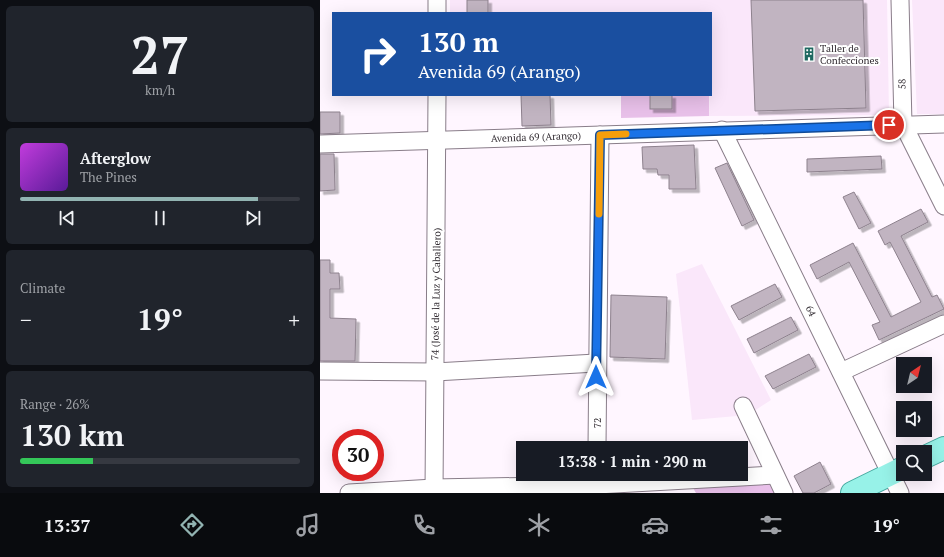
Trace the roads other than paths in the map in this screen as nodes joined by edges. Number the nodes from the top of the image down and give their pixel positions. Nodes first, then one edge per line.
1 (437, 0) edge
2 (900, 0) edge
3 (437, 12) edge
4 (437, 96) edge
5 (903, 124) junction
6 (944, 124) edge
7 (722, 130) junction
8 (600, 135) junction
9 (437, 141) junction
10 (320, 144) edge
11 (944, 206) edge
12 (944, 324) edge
13 (596, 363) junction
14 (320, 371) edge
15 (435, 372) junction
16 (842, 372) junction
17 (744, 406) dead end
18 (597, 441) edge
19 (944, 448) edge
20 (932, 454) edge
21 (896, 474) edge
22 (775, 475) junction
23 (896, 479) edge
24 (597, 484) edge
25 (434, 491) edge
26 (349, 493) edge
27 (784, 493) edge
28 (852, 493) edge

1 - 3 street
2 - 5 street, 58
4 - 9 street, 74 (José de la Luz y Caballero)
5 - 6 street, Avenida 69 (Arango)
5 - 7 street, Avenida 69 (Arango)
5 - 11 street, 58
7 - 8 street, Avenida 69 (Arango)
7 - 16 street, 64
8 - 9 street, Avenida 69 (Arango)
8 - 13 street, 72
9 - 10 street, Avenida 69 (Arango)
9 - 15 street, 74 (José de la Luz y Caballero)
12 - 16 street
13 - 15 street
13 - 18 street, 72
14 - 15 street
15 - 25 street, 74 (José de la Luz y Caballero)
16 - 21 street, 64
17 - 22 street
19 - 20 main road
22 - 24 street
22 - 27 street
23 - 28 main road
24 - 25 street
25 - 26 street

